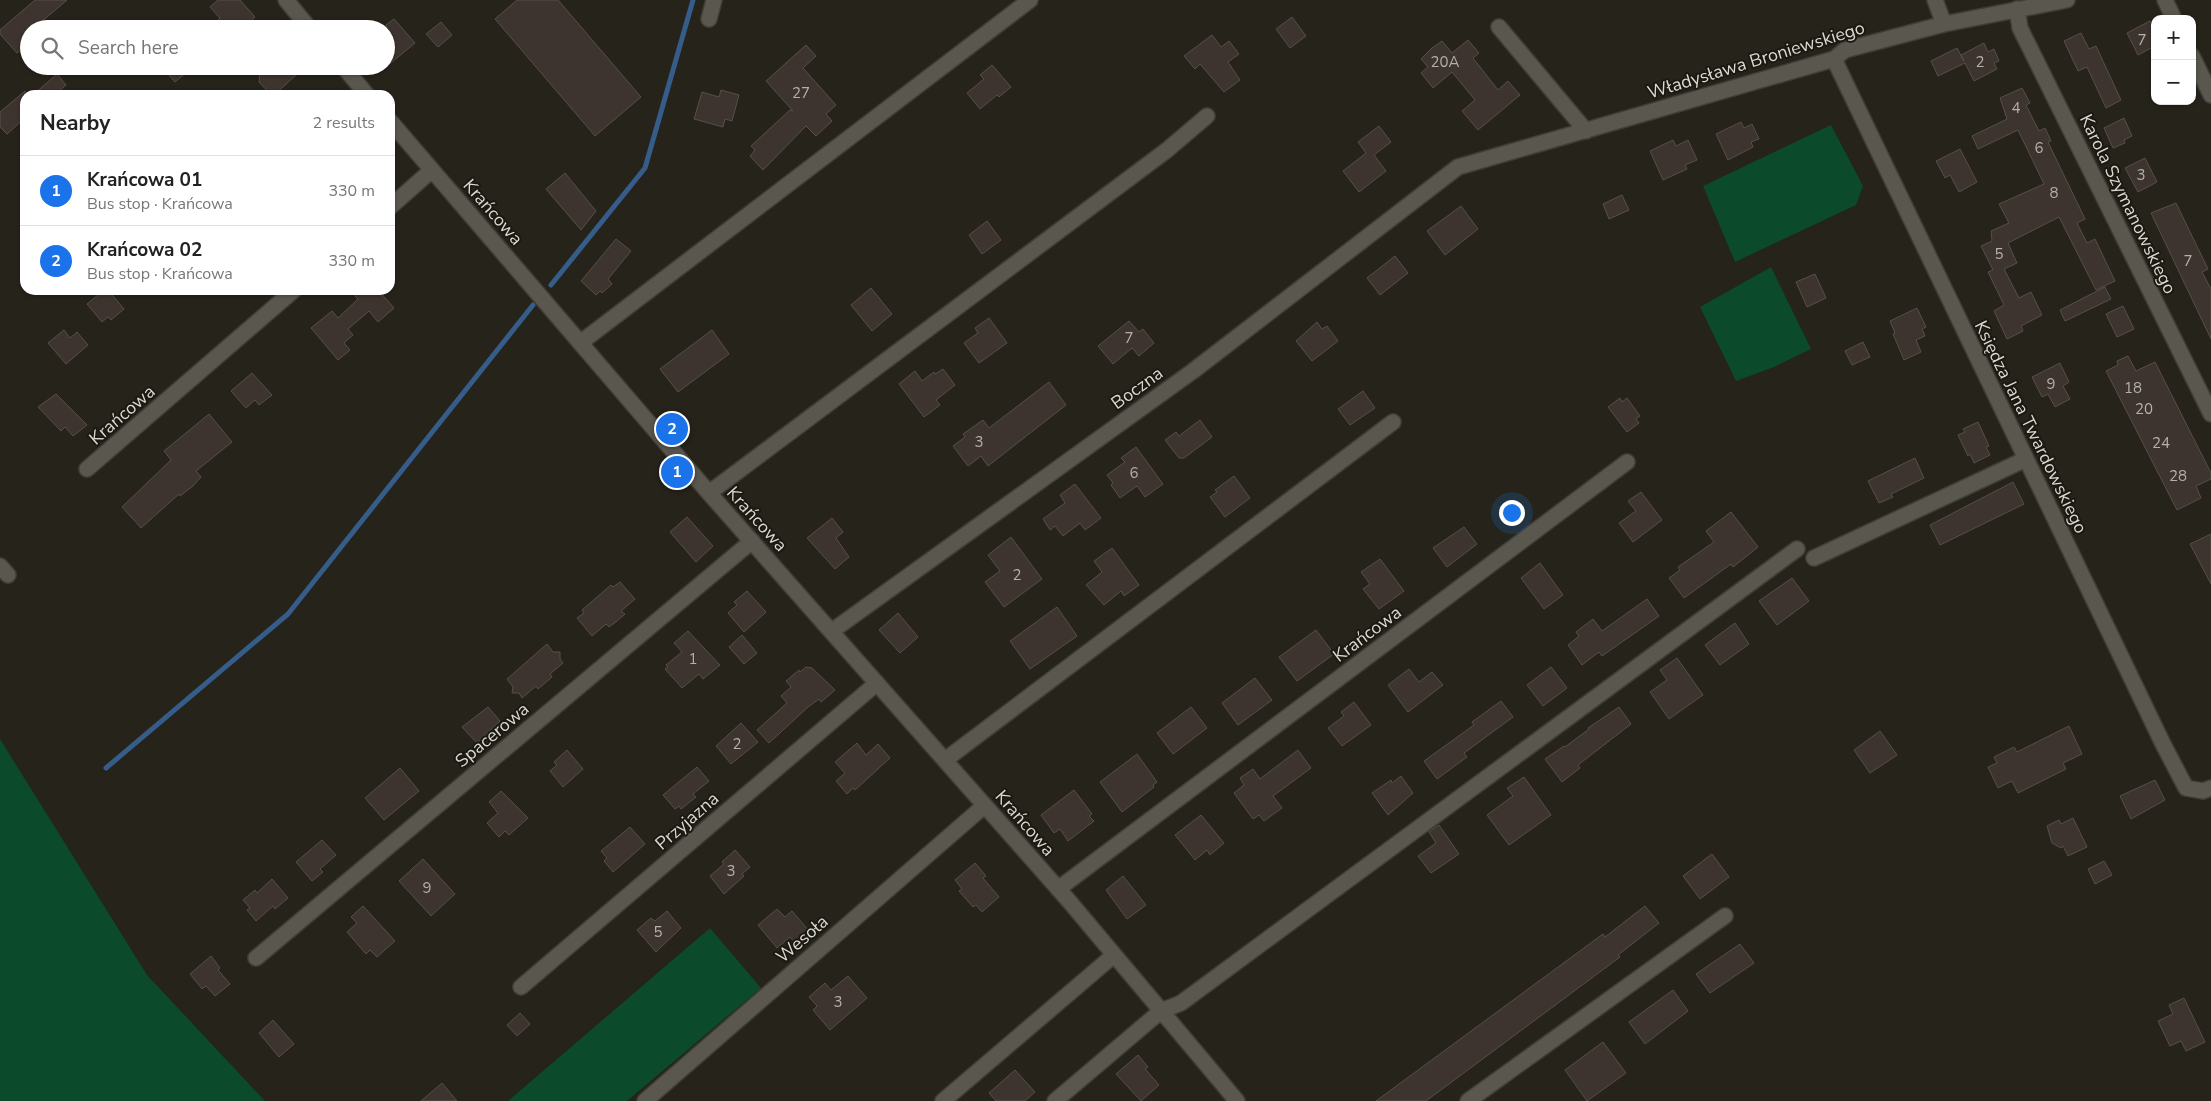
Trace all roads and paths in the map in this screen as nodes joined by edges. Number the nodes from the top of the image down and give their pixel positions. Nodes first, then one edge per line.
1 (286, 0) edge
2 (714, 0) edge
3 (1030, 0) edge
4 (1936, 0) edge
5 (2067, 0) edge
6 (2165, 0) edge
7 (2017, 9) junction
8 (2172, 15) edge
9 (303, 20) edge
10 (709, 20) dead end
11 (1944, 24) junction
12 (1500, 28) dead end
13 (1834, 59) junction
14 (2194, 60) edge
15 (351, 75) edge
16 (364, 90) edge
17 (2211, 94) edge
18 (1207, 116) dead end
19 (395, 127) edge
20 (1586, 131) junction
21 (1458, 167) joint
22 (432, 170) junction
23 (395, 203) edge
24 (288, 295) edge
25 (580, 343) junction
26 (2211, 414) edge
27 (1393, 422) dead end
28 (2026, 459) junction
29 (1627, 462) dead end
30 (87, 469) dead end
31 (709, 493) junction
32 (752, 541) junction
33 (1797, 549) dead end
34 (1814, 558) dead end
35 (832, 631) junction
36 (877, 683) junction
37 (945, 760) junction
38 (2211, 788) edge
39 (984, 806) junction
40 (1058, 890) junction
41 (1725, 916) dead end
42 (1114, 955) junction
43 (256, 958) dead end
44 (521, 987) dead end
45 (1161, 1011) junction
46 (645, 1101) edge
47 (943, 1101) edge
48 (1055, 1101) edge
49 (1237, 1101) edge
50 (1468, 1101) edge

1 - 9 street
2 - 10 street
3 - 25 street
4 - 11 street
5 - 7 street, Władysława Broniewskiego
6 - 8 street
7 - 11 street, Władysława Broniewskiego
7 - 26 street, Karola Szymanowskiego
11 - 13 street, Władysława Broniewskiego
12 - 20 street
13 - 20 street, Władysława Broniewskiego
13 - 28 street, Księdza Jana Twardowskiego
14 - 17 street
15 - 16 street
18 - 31 street
19 - 22 street, Krańcowa
20 - 21 street, Władysława Broniewskiego
21 - 35 street, Boczna
22 - 23 street
22 - 25 street, Krańcowa
24 - 30 street, Krańcowa
25 - 31 street, Krańcowa
27 - 37 street
28 - 34 street
28 - 38 street, Księdza Jana Twardowskiego
29 - 40 street, Krańcowa
31 - 32 street, Krańcowa
32 - 35 street, Krańcowa
32 - 43 street, Spacerowa
33 - 45 street
35 - 36 street, Krańcowa
36 - 37 street, Krańcowa
36 - 44 street, Przyjazna
37 - 39 street, Krańcowa
39 - 40 street, Krańcowa
39 - 46 street, Wesoła
40 - 42 street, Krańcowa
41 - 50 street
42 - 45 street, Krańcowa
42 - 47 street
45 - 48 street
45 - 49 street, Krańcowa

